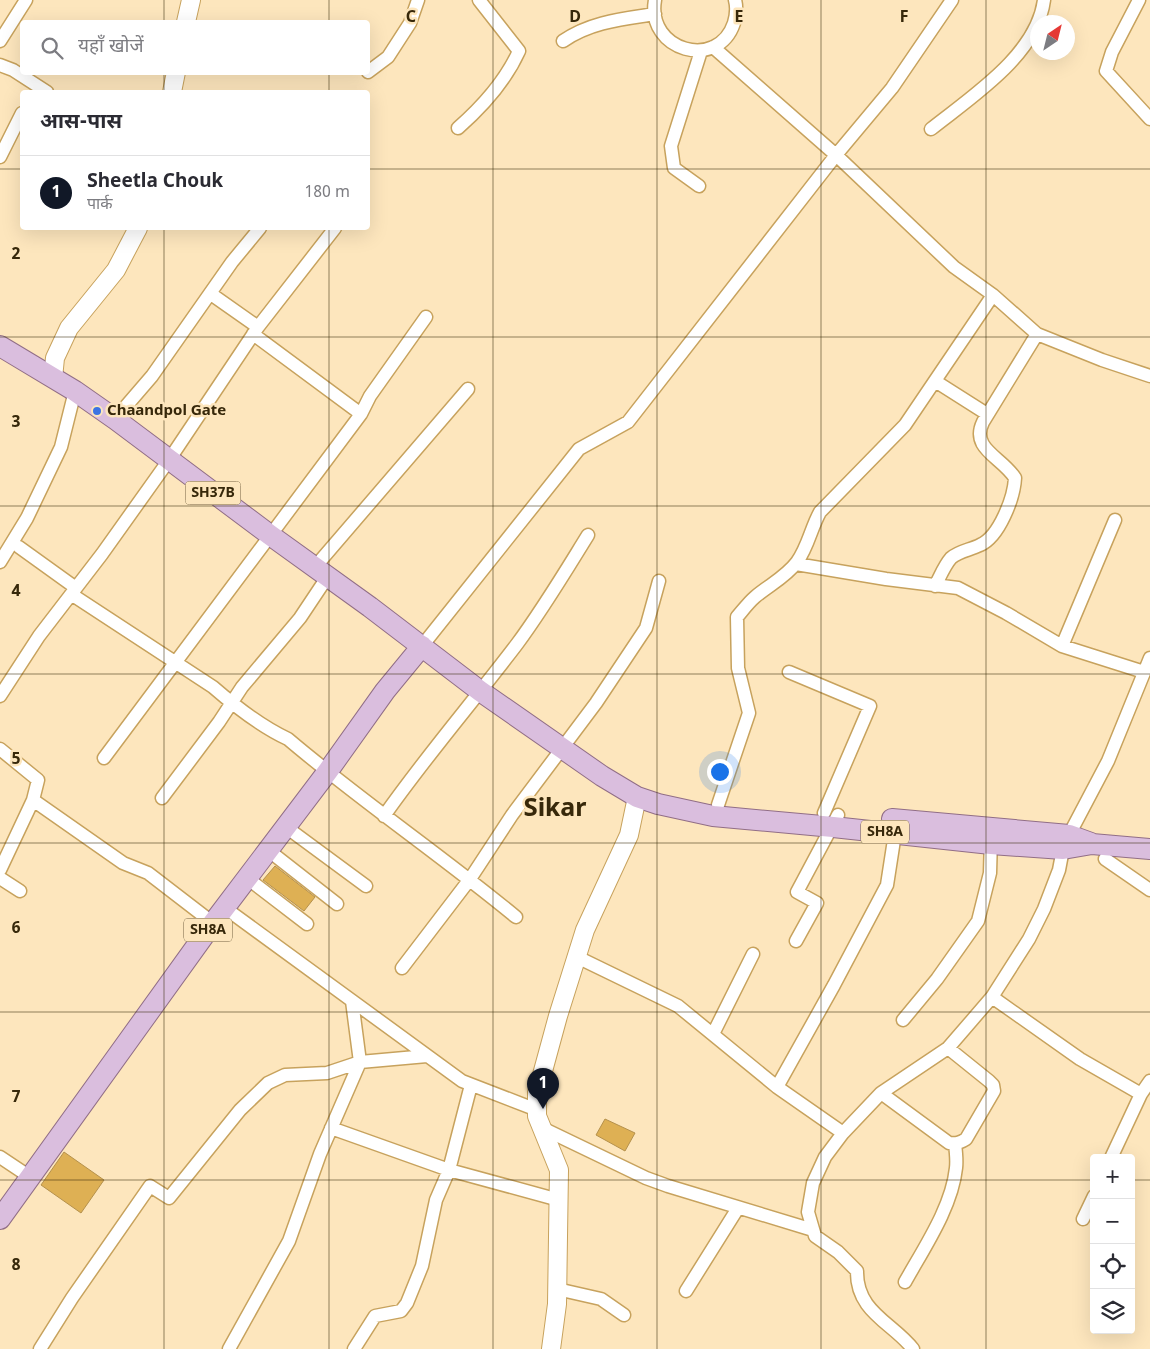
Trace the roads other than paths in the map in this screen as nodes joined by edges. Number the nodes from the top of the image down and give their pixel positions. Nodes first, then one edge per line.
1 (26, 0) edge
2 (191, 0) edge
3 (418, 0) edge
4 (479, 0) edge
5 (656, 0) edge
6 (735, 0) edge
7 (952, 0) edge
8 (1044, 0) edge
9 (1139, 0) edge
10 (655, 14) junction
11 (186, 20) edge
12 (0, 41) edge
13 (563, 41) dead end
14 (707, 49) junction
15 (0, 65) edge
16 (370, 70) edge
17 (175, 75) edge
18 (40, 90) edge
19 (172, 90) edge
20 (20, 117) edge
21 (1150, 119) edge
22 (458, 128) dead end
23 (931, 129) dead end
24 (836, 155) junction
25 (0, 157) edge
26 (699, 186) dead end
27 (137, 230) edge
28 (258, 230) edge
29 (333, 230) edge
30 (211, 294) junction
31 (993, 295) junction
32 (426, 317) dead end
33 (256, 330) junction
34 (1037, 334) junction
35 (0, 346) edge
36 (1150, 376) edge
37 (53, 378) junction
38 (935, 381) junction
39 (468, 389) dead end
40 (75, 391) junction
41 (361, 414) junction
42 (988, 414) junction
43 (114, 419) junction
44 (169, 460) junction
45 (1115, 520) dead end
46 (588, 535) dead end
47 (270, 536) junction
48 (18, 547) dead end
49 (0, 562) edge
50 (796, 564) junction
51 (321, 572) junction
52 (659, 582) dead end
53 (935, 586) junction
54 (73, 591) junction
55 (422, 646) junction
56 (1062, 646) junction
57 (1150, 658) edge
58 (176, 662) junction
59 (789, 672) dead end
60 (1144, 672) junction
61 (480, 691) junction
62 (0, 696) edge
63 (232, 704) junction
64 (562, 748) junction
65 (0, 749) edge
66 (104, 758) dead end
67 (328, 771) junction
68 (638, 797) junction
69 (162, 798) dead end
70 (33, 800) junction
71 (718, 805) junction
72 (678, 808) junction
73 (384, 816) junction
74 (832, 818) junction
75 (896, 826) junction
76 (286, 827) junction
77 (991, 836) junction
78 (1066, 842) junction
79 (1150, 849) edge
80 (268, 850) junction
81 (1098, 852) junction
82 (0, 870) edge
83 (0, 878) edge
84 (247, 878) junction
85 (470, 879) junction
86 (366, 886) dead end
87 (1150, 890) edge
88 (20, 891) dead end
89 (337, 904) dead end
90 (219, 916) junction
91 (516, 916) dead end
92 (307, 924) dead end
93 (796, 941) dead end
94 (753, 954) dead end
95 (576, 957) junction
96 (402, 968) dead end
97 (992, 997) junction
98 (352, 1001) junction
99 (903, 1020) dead end
100 (713, 1034) junction
101 (948, 1048) junction
102 (427, 1056) junction
103 (360, 1062) junction
104 (1150, 1081) edge
105 (471, 1085) junction
106 (777, 1086) junction
107 (882, 1093) junction
108 (1141, 1094) junction
109 (537, 1110) junction
110 (331, 1128) junction
111 (542, 1128) junction
112 (843, 1132) junction
113 (956, 1144) junction
114 (1113, 1154) edge
115 (0, 1157) edge
116 (449, 1170) junction
117 (30, 1177) junction
118 (1093, 1199) edge
119 (559, 1200) junction
120 (738, 1208) junction
121 (0, 1219) edge
122 (1083, 1219) dead end
123 (813, 1230) junction
124 (905, 1282) dead end
125 (558, 1289) junction
126 (686, 1291) dead end
127 (624, 1315) dead end
128 (40, 1349) edge
129 (229, 1349) edge
130 (354, 1349) edge
131 (550, 1349) edge
132 (914, 1349) edge

1 - 12 street
2 - 11 street
3 - 16 street
4 - 22 street
5 - 10 street
6 - 14 street
7 - 24 street
8 - 23 street
9 - 21 street
10 - 13 street
10 - 14 street
14 - 24 street
14 - 26 street
15 - 18 street
17 - 19 street
20 - 25 street
24 - 31 street
24 - 55 street
27 - 37 street
28 - 30 street
29 - 33 street
30 - 33 street
30 - 43 street
31 - 34 street
31 - 38 street
32 - 41 street
33 - 41 street
33 - 44 street
34 - 36 street
34 - 42 street
35 - 37 main road, SH37B
37 - 40 main road, SH37B
38 - 42 street
38 - 50 street
39 - 51 street
40 - 43 main road, SH37B
40 - 49 street
41 - 47 street
42 - 53 street
43 - 44 main road, SH37B
44 - 47 main road, SH37B
44 - 54 street
45 - 56 street
46 - 61 street
47 - 51 main road, SH37B
47 - 58 street
48 - 54 street
50 - 53 street
50 - 71 street
51 - 55 main road, SH37B
51 - 63 street
52 - 64 street
53 - 56 street
54 - 58 street
54 - 62 street
55 - 61 main road, SH8A
55 - 67 main road, SH8A
56 - 60 street
57 - 60 street
58 - 63 street
58 - 66 street
59 - 74 street
60 - 78 street
61 - 64 main road, SH8A
61 - 73 street
63 - 67 street
63 - 69 street
64 - 68 main road, SH8A
64 - 85 street
65 - 70 street
67 - 73 street
67 - 76 main road, SH8A
68 - 72 main road, SH8A
68 - 95 street
70 - 82 street
70 - 90 street
71 - 72 main road, SH8A
71 - 74 main road, SH8A
72 - 74 main road, SH8A
73 - 85 street
74 - 75 main road, SH8A
74 - 93 street
75 - 77 main road, SH8A
75 - 106 street
76 - 80 main road, SH8A
76 - 86 street
77 - 78 main road, SH8A
77 - 99 street
78 - 81 main road, SH8A
78 - 97 street
79 - 81 main road, SH8A
80 - 84 main road, SH8A
80 - 89 street
81 - 87 street
83 - 88 street
84 - 90 main road, SH8A
84 - 92 street
85 - 91 street
85 - 96 street
90 - 98 street
90 - 117 main road, SH8A
94 - 100 street
95 - 100 street
95 - 109 street
97 - 101 street
97 - 108 street
98 - 102 street
98 - 103 street
100 - 106 street
101 - 107 street
101 - 113 street
102 - 103 street
102 - 105 street
103 - 110 street
103 - 128 street
104 - 108 street
105 - 109 street
105 - 116 street
106 - 112 street
107 - 112 street
107 - 113 street
108 - 114 street
109 - 111 street
110 - 116 street
110 - 129 street
111 - 119 street
111 - 120 street
112 - 123 street
113 - 124 street
115 - 117 street
116 - 119 street
116 - 130 street
117 - 121 main road, SH8A
118 - 122 street
119 - 125 street
120 - 123 street
120 - 126 street
123 - 132 street
125 - 127 street
125 - 131 street

